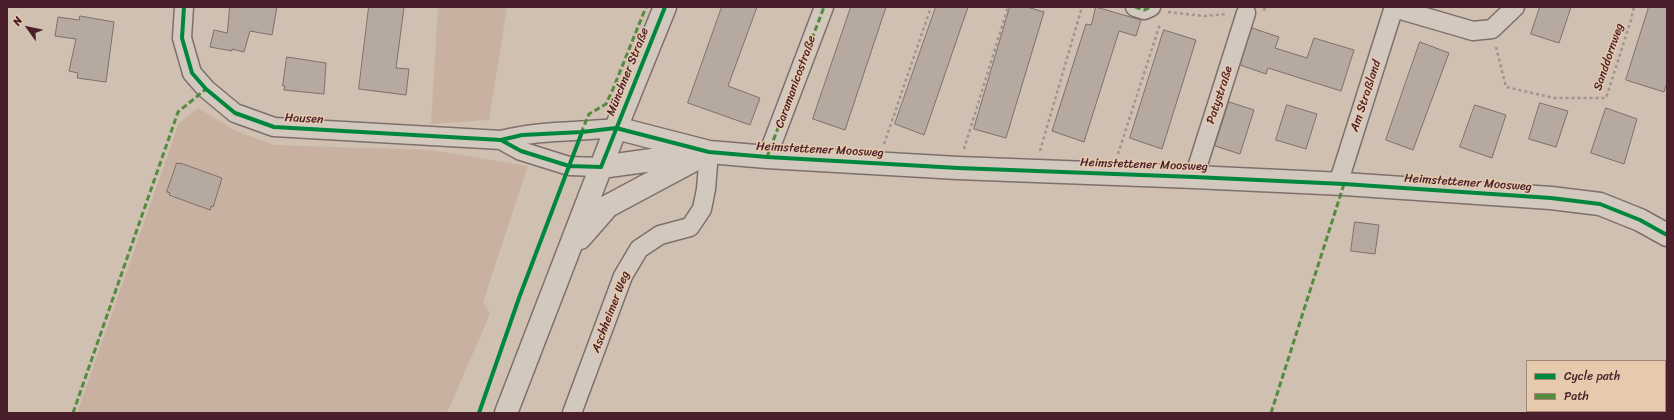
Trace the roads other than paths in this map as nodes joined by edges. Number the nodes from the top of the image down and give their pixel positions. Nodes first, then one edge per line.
1 (184, 7) edge
2 (665, 7) edge
3 (824, 7) edge
4 (1135, 7) edge
5 (1515, 7) edge
6 (1394, 8) edge
7 (1159, 12) edge
8 (1246, 13) road end
9 (616, 128) junction
10 (501, 140) junction
11 (709, 152) junction
12 (768, 157) junction
13 (601, 167) junction
14 (1194, 177) junction
15 (1338, 184) junction
16 (1667, 235) edge
17 (570, 248) junction
18 (506, 413) edge
19 (572, 413) edge

1 - 10 street, Hausen
2 - 9 street, Münchner Straße
3 - 12 street, Caramanicostraße
4 - 7 street
5 - 6 street
6 - 15 street, Am Straßland
8 - 14 street, Patystraße
9 - 10 street, Hausen
9 - 11 street, Heimstettener Moosweg
9 - 13 street, Münchner Straße
10 - 13 street, Hausen
11 - 12 street, Heimstettener Moosweg
11 - 13 street, Heimstettener Moosweg
11 - 17 street
11 - 19 street, Aschheimer Weg
12 - 14 street, Heimstettener Moosweg
13 - 17 street, Münchner Straße
14 - 15 street, Heimstettener Moosweg
15 - 16 street, Heimstettener Moosweg
17 - 18 street, Münchner Straße

